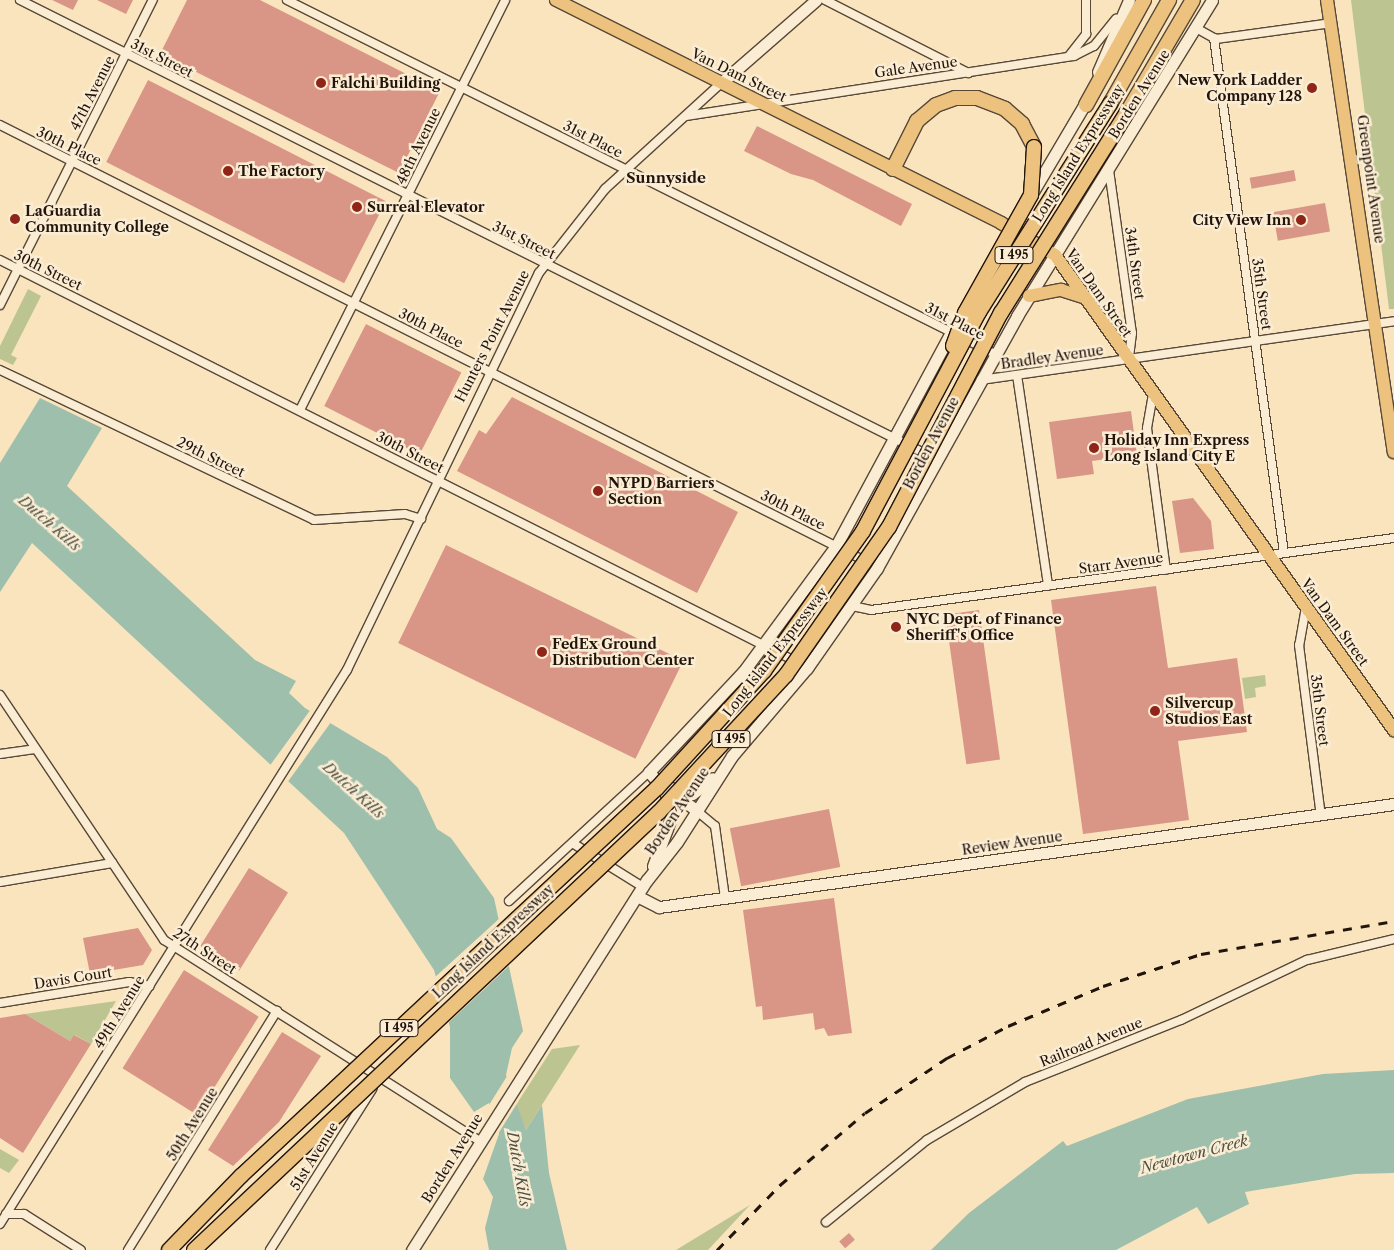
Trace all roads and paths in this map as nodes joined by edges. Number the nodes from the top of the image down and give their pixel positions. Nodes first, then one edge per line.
1 (20, 0) edge
2 (153, 0) edge
3 (287, 0) edge
4 (505, 0) edge
5 (556, 0) edge
6 (816, 0) edge
7 (825, 0) edge
8 (1086, 0) edge
9 (1128, 0) edge
10 (1144, 0) edge
11 (1169, 0) edge
12 (1193, 0) edge
13 (1212, 0) edge
14 (1327, 0) edge
15 (1332, 23) junction
16 (1196, 28) junction
17 (1214, 38) junction
18 (126, 54) junction
19 (1067, 57) junction
20 (968, 73) junction
21 (721, 83) junction
22 (461, 87) junction
23 (759, 102) junction
24 (1086, 105) junction
25 (684, 117) junction
26 (0, 125) edge
27 (72, 161) junction
28 (625, 169) junction
29 (893, 169) junction
30 (1109, 170) junction
31 (408, 195) junction
32 (1011, 228) junction
33 (1055, 255) junction
34 (0, 260) edge
35 (545, 264) junction
36 (18, 269) junction
37 (1029, 296) junction
38 (1088, 299) junction
39 (354, 303) junction
40 (0, 305) edge
41 (1394, 321) edge
42 (1376, 323) junction
43 (951, 332) junction
44 (1256, 340) junction
45 (995, 354) junction
46 (1128, 360) junction
47 (0, 370) edge
48 (489, 372) junction
49 (1017, 375) junction
50 (981, 380) junction
51 (1153, 394) junction
52 (300, 410) junction
53 (928, 413) junction
54 (897, 439) junction
55 (1394, 452) edge
56 (938, 460) junction
57 (439, 480) junction
58 (420, 519) junction
59 (1394, 538) edge
60 (836, 546) junction
61 (1284, 553) junction
62 (1267, 555) junction
63 (877, 568) junction
64 (1166, 570) junction
65 (1048, 586) junction
66 (852, 606) junction
67 (1306, 607) junction
68 (766, 644) junction
69 (807, 668) junction
70 (0, 695) edge
71 (1392, 721) edge
72 (35, 749) junction
73 (0, 754) edge
74 (723, 770) junction
75 (650, 772) junction
76 (662, 785) junction
77 (1394, 804) edge
78 (697, 811) junction
79 (259, 814) joint
80 (1321, 816) junction
81 (574, 844) junction
82 (112, 862) junction
83 (0, 882) edge
84 (642, 888) junction
85 (725, 898) junction
86 (509, 902) dead end
87 (1394, 940) edge
88 (174, 947) junction
89 (150, 986) junction
90 (0, 1003) edge
91 (277, 1012) junction
92 (380, 1076) junction
93 (480, 1141) junction
94 (6, 1214) junction
95 (826, 1222) dead end
96 (0, 1224) edge
97 (81, 1250) edge
98 (128, 1250) edge
99 (169, 1250) edge
100 (194, 1250) edge
101 (270, 1250) edge
102 (412, 1250) edge

1 - 18 street, 31st Street
2 - 18 street, 47th Avenue
3 - 22 street, 31st Place
4 - 22 street, 48th Avenue
5 - 21 main road, Van Dam Street
6 - 21 main road, Hunters Point Avenue
7 - 20 street
8 - 19 street
9 - 19 street, Gale Avenue
9 - 24 main road
10 - 24 highway
11 - 53 highway, Long Island Expressway / I 495, bridge
12 - 100 highway, Long Island Expressway / I 495, bridge
13 - 16 main road, Borden Avenue
14 - 15 main road, Greenpoint Avenue
15 - 17 street
15 - 42 main road, Greenpoint Avenue
16 - 17 street
16 - 30 main road, Borden Avenue
17 - 44 street, 35th Street
18 - 27 street, 47th Avenue
18 - 31 street, 31st Street
19 - 20 street, Gale Avenue
20 - 23 street, Gale Avenue
21 - 23 main road, Van Dam Street
21 - 25 street, Hunters Point Avenue
22 - 28 street, 31st Place
22 - 31 street, 48th Avenue
23 - 25 street, Gale Avenue
23 - 29 main road, Van Dam Street
24 - 32 main road
25 - 28 street, Hunters Point Avenue
26 - 27 street, 30th Place
27 - 36 street, 47th Avenue
27 - 39 street, 30th Place
28 - 35 street, Hunters Point Avenue
28 - 43 street, 31st Place
29 - 32 main road, Van Dam Street
29 - 53 highway, bridge
30 - 33 main road, Borden Avenue
30 - 46 street, 34th Street
31 - 35 street, 31st Street
31 - 39 street, 48th Avenue
32 - 33 main road, Van Dam Street
32 - 43 main road
33 - 37 main road, Borden Avenue
33 - 38 main road, Van Dam Street
34 - 36 street, 30th Street
35 - 48 street, Hunters Point Avenue
35 - 54 street, 31st Street
36 - 40 street, 47th Avenue
36 - 52 street, 30th Street
37 - 38 main road
37 - 45 main road, Borden Avenue
38 - 46 main road, Van Dam Street
39 - 48 street, 30th Place
39 - 52 street, 48th Avenue
41 - 42 street, Bradley Avenue
42 - 44 street, Bradley Avenue
42 - 55 main road, Greenpoint Avenue
43 - 45 street, 31st Place
43 - 54 main road
44 - 46 street, Bradley Avenue
44 - 61 street, 35th Street
45 - 50 main road, Borden Avenue
46 - 49 street, Bradley Avenue
46 - 51 main road, Van Dam Street
47 - 58 street, 29th Street
48 - 57 street, Hunters Point Avenue
48 - 60 street, 30th Place
49 - 50 street, Bradley Avenue
49 - 65 street
50 - 56 main road, Borden Avenue
51 - 62 main road, Van Dam Street
51 - 64 street
52 - 57 street, 30th Street
53 - 99 highway, Long Island Expressway / I 495, bridge
54 - 56 street, 31st Street
54 - 60 main road
56 - 63 main road, Borden Avenue
57 - 58 street, Hunters Point Avenue
57 - 68 street, 30th Street
58 - 79 street, Hunters Point Avenue
59 - 61 street, Starr Avenue
60 - 63 street, 30th Place
60 - 68 main road
61 - 62 street, Starr Avenue
62 - 64 street, Starr Avenue
62 - 67 main road, Van Dam Street
63 - 66 main road, Borden Avenue
64 - 65 street, Starr Avenue
65 - 66 street, Starr Avenue
66 - 69 main road, Borden Avenue
67 - 71 main road, Van Dam Street
67 - 80 street, 35th Street
68 - 69 street, 30th Street
68 - 75 main road
69 - 74 main road, Borden Avenue
70 - 72 street, 27th Street
72 - 73 street
72 - 82 street, 27th Street
74 - 76 main road
74 - 78 main road, Borden Avenue
75 - 76 main road, Borden Avenue
75 - 81 street
76 - 78 main road
76 - 84 main road, Borden Avenue
77 - 80 main road, Review Avenue
78 - 84 main road, Borden Avenue
78 - 85 street
79 - 88 street, 49th Avenue
80 - 85 main road, Review Avenue
81 - 84 street, Review Avenue
81 - 86 street
82 - 83 street
82 - 88 street, 27th Street
84 - 85 main road, Review Avenue
84 - 93 main road, Borden Avenue
87 - 95 street, Railroad Avenue
88 - 89 street, 49th Avenue
88 - 91 street, 27th Street
89 - 90 street, Davis Court
89 - 94 street, 49th Avenue
91 - 92 street, 27th Street
91 - 98 street, 50th Avenue
92 - 93 street, 27th Street
92 - 101 street, 51st Avenue
93 - 102 main road, Borden Avenue
94 - 96 street, 49th Avenue
94 - 97 street

